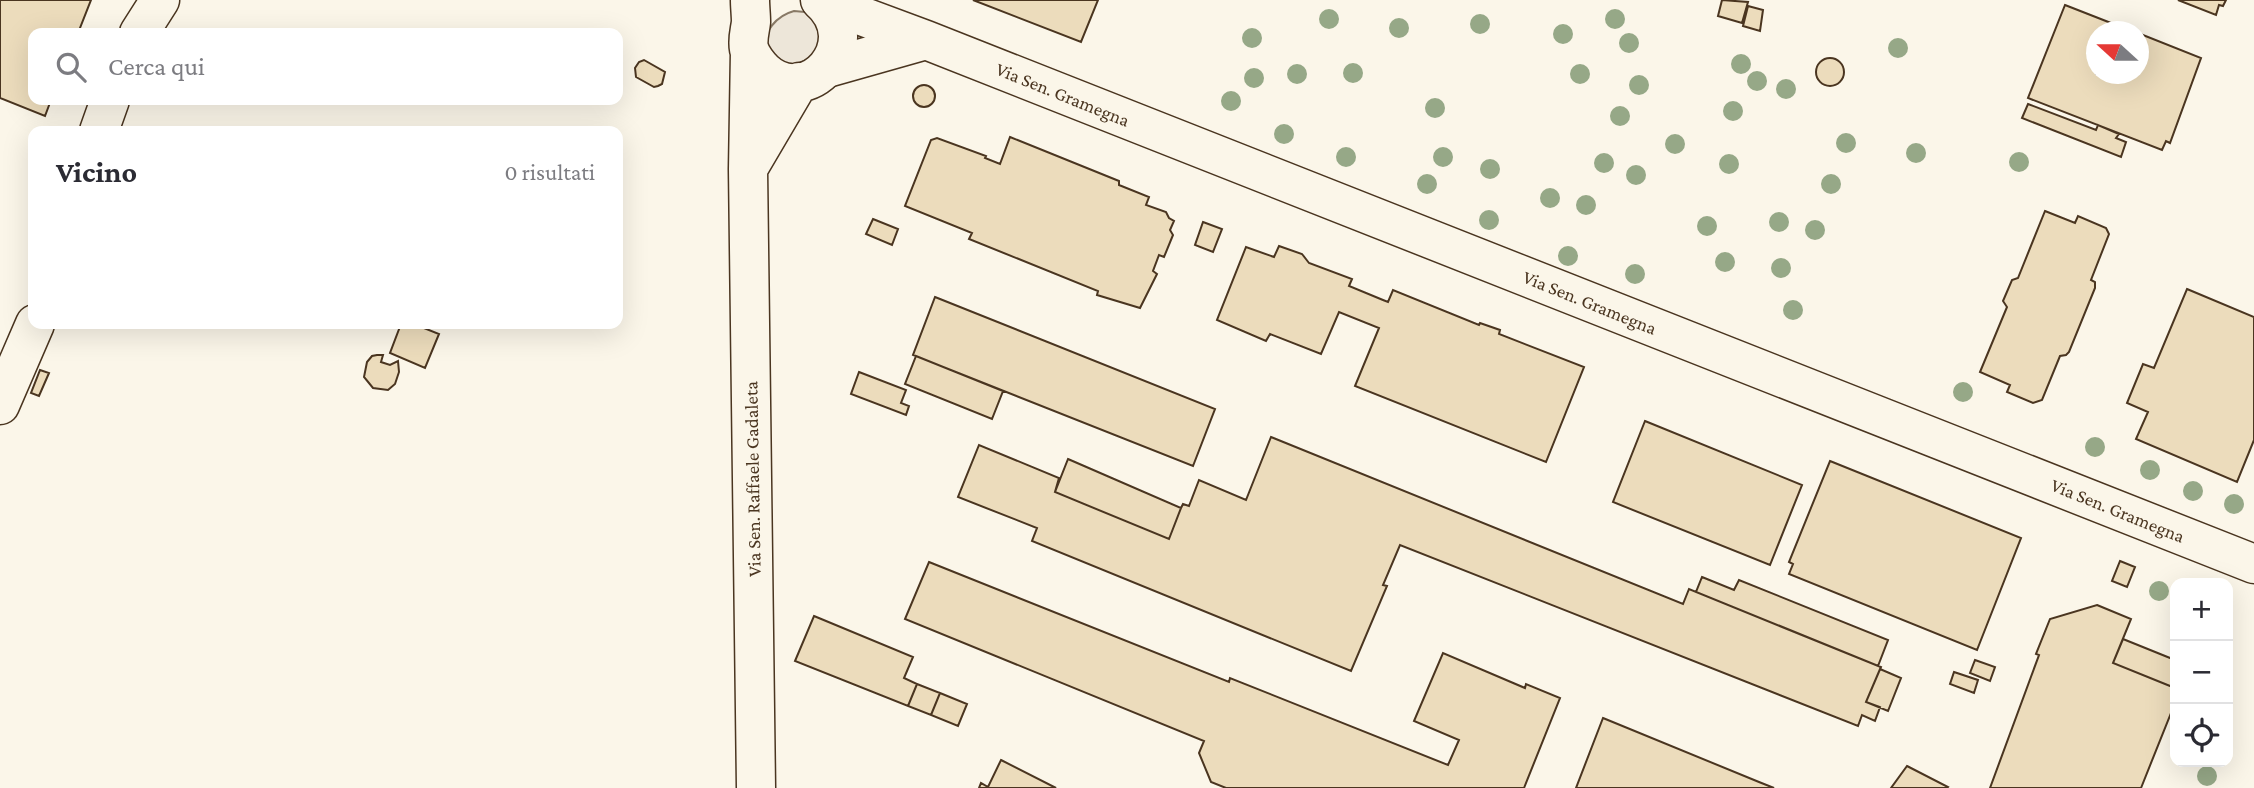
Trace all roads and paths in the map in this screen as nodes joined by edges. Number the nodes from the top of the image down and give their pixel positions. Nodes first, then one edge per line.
1 (160, 0) edge
2 (820, 0) edge
3 (754, 18) edge
4 (142, 28) edge
5 (926, 40) junction
6 (813, 75) junction
7 (108, 105) edge
8 (101, 126) edge
9 (748, 169) junction
10 (33, 329) edge
11 (0, 405) edge
12 (2254, 564) edge
13 (755, 788) edge

1 - 4 street
2 - 5 street, Via Sen. Gramegna
2 - 6 street
3 - 6 street, Via Sen. Raffaele Gadaleta
3 - 9 street, Via Sen. Raffaele Gadaleta
5 - 6 street
5 - 12 street, Via Sen. Gramegna
6 - 9 street
7 - 8 street
9 - 13 street, Via Sen. Raffaele Gadaleta
10 - 11 street

